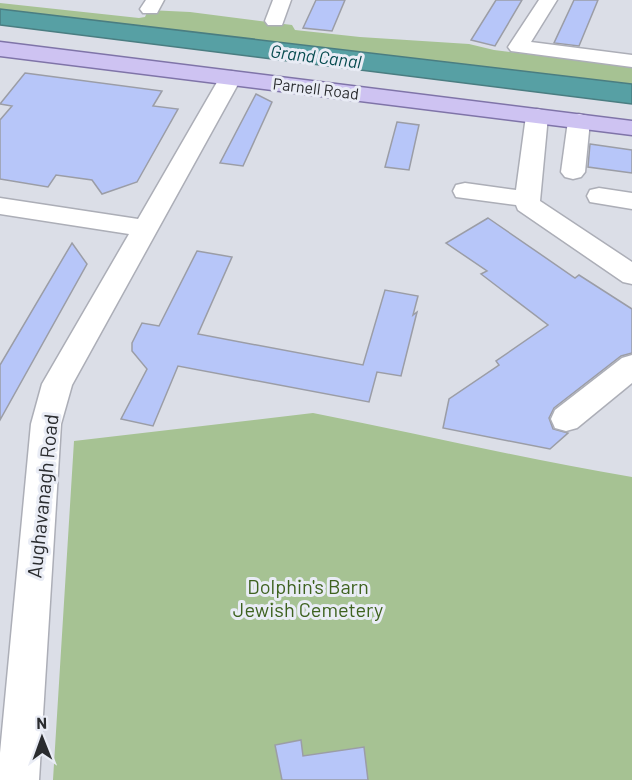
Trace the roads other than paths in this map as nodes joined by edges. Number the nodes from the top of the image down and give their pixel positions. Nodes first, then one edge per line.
1 (282, 0) edge
2 (548, 0) edge
3 (275, 21) dead end
4 (0, 49) edge
5 (632, 61) edge
6 (231, 78) junction
7 (537, 116) junction
8 (579, 121) junction
9 (632, 128) edge
10 (573, 172) dead end
11 (465, 191) dead end
12 (599, 196) dead end
13 (527, 199) junction
14 (632, 201) edge
15 (0, 206) edge
16 (144, 228) junction
17 (632, 275) edge
18 (632, 366) edge
19 (566, 419) dead end
20 (18, 780) edge

1 - 3 street
2 - 5 street
4 - 6 main road, Parnell Road
6 - 7 main road, Parnell Road
6 - 16 street, Aughavanagh Road
7 - 8 main road, Parnell Road
7 - 13 street
8 - 9 main road, Parnell Road
8 - 10 street
11 - 13 street
12 - 14 street
13 - 17 street
15 - 16 street
16 - 20 street, Aughavanagh Road
18 - 19 street

